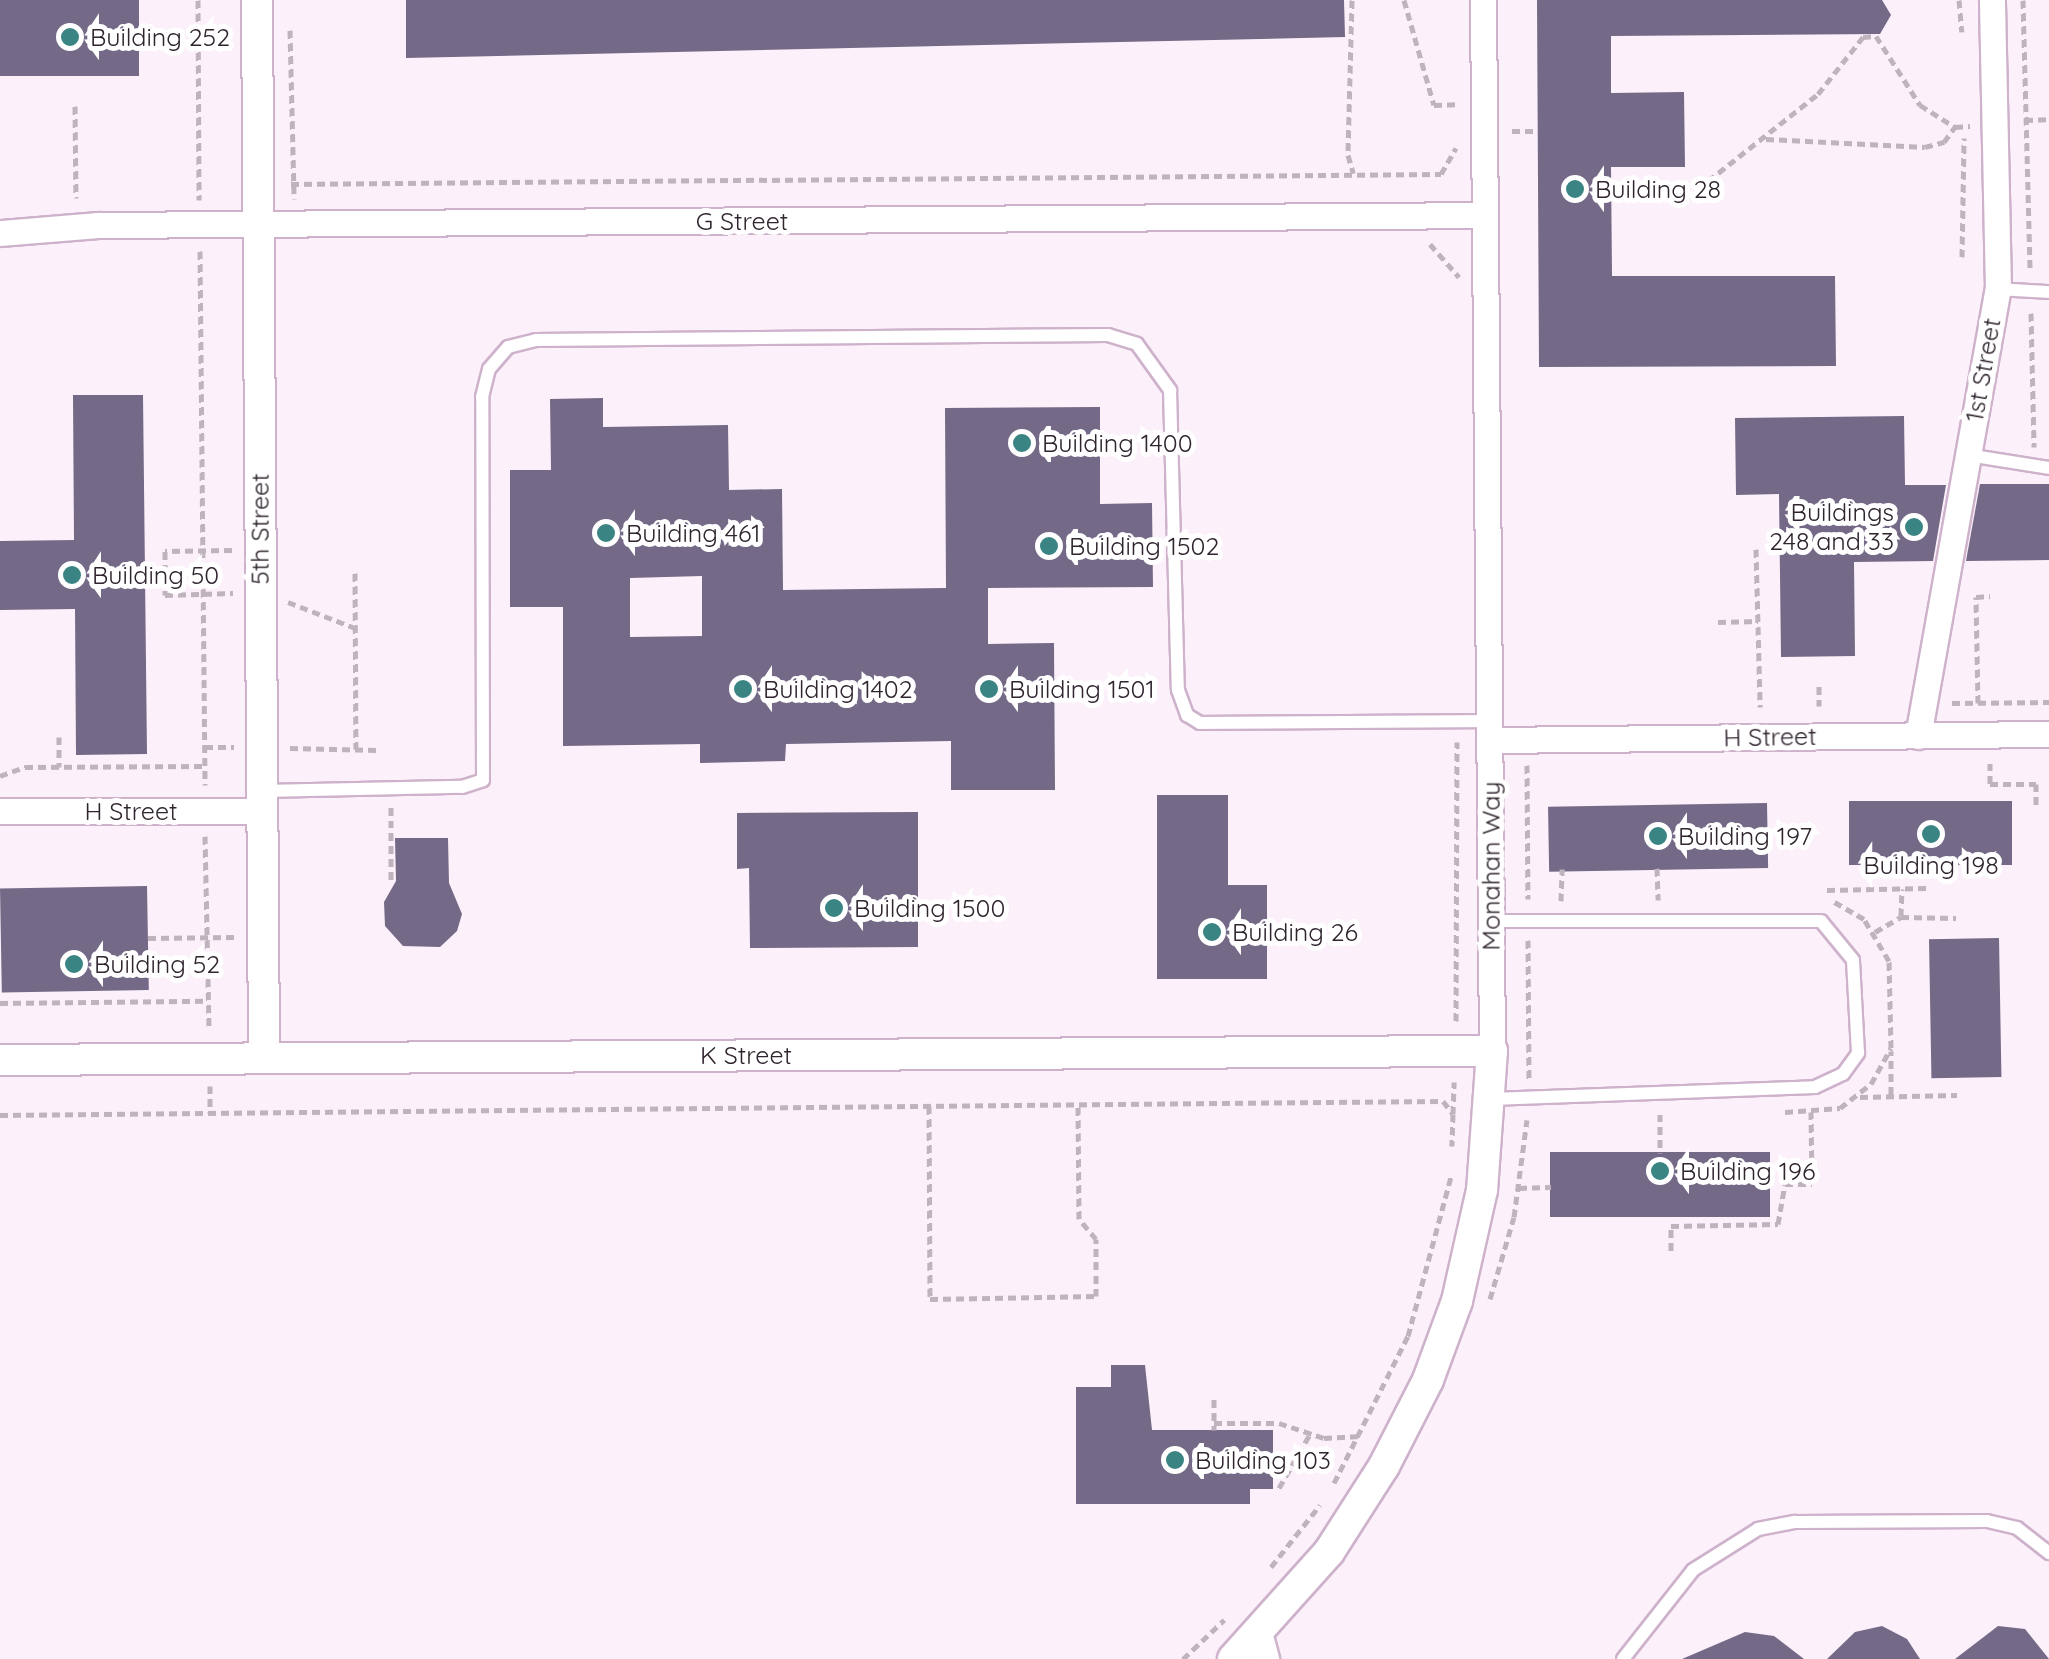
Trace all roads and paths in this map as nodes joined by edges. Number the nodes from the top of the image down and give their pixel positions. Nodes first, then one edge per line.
1 (198, 0) edge
2 (257, 0) edge
3 (1352, 0) edge
4 (1404, 0) edge
5 (1483, 0) edge
6 (1959, 0) edge
7 (1992, 0) edge
8 (2023, 0) edge
9 (290, 18) dead end
10 (1963, 50) dead end
11 (1458, 87) dead end
12 (1458, 104) junction
13 (75, 106) dead end
14 (1964, 108) dead end
15 (2049, 119) edge
16 (2026, 120) junction
17 (1459, 121) dead end
18 (1996, 122) junction
19 (1955, 127) junction
20 (1964, 127) junction
21 (1512, 130) dead end
22 (1538, 130) dead end
23 (1459, 138) dead end
24 (1762, 138) junction
25 (1354, 174) junction
26 (258, 184) junction
27 (294, 184) junction
28 (1698, 189) dead end
29 (76, 206) dead end
30 (1485, 215) junction
31 (200, 224) junction
32 (258, 224) junction
33 (296, 224) junction
34 (0, 233) edge
35 (1428, 242) dead end
36 (1962, 257) dead end
37 (1461, 279) dead end
38 (1998, 289) junction
39 (2030, 291) junction
40 (2049, 292) edge
41 (1968, 455) junction
42 (2034, 466) junction
43 (2049, 468) edge
44 (260, 549) junction
45 (1756, 549) dead end
46 (202, 550) junction
47 (165, 572) dead end
48 (355, 573) dead end
49 (1990, 596) dead end
50 (1758, 621) junction
51 (1718, 622) dead end
52 (1819, 686) dead end
53 (2049, 702) edge
54 (1978, 703) junction
55 (1923, 704) junction
56 (1800, 706) dead end
57 (1819, 706) junction
58 (1836, 706) dead end
59 (1740, 707) dead end
60 (1760, 707) junction
61 (1780, 707) dead end
62 (1460, 721) junction
63 (1491, 731) junction
64 (2049, 734) edge
65 (1989, 735) junction
66 (1918, 736) junction
67 (59, 737) dead end
68 (1526, 740) junction
69 (356, 750) dead end
70 (204, 766) junction
71 (59, 767) junction
72 (0, 776) edge
73 (391, 788) junction
74 (262, 801) junction
75 (2036, 808) dead end
76 (205, 810) junction
77 (0, 811) edge
78 (1657, 868) dead end
79 (1562, 869) dead end
80 (391, 880) dead end
81 (1927, 888) dead end
82 (1902, 889) junction
83 (1827, 890) dead end
84 (1528, 895) junction
85 (1814, 899) dead end
86 (1638, 900) dead end
87 (1658, 900) junction
88 (1676, 900) dead end
89 (1581, 901) dead end
90 (1536, 902) dead end
91 (1548, 902) dead end
92 (1562, 902) junction
93 (1901, 917) junction
94 (1956, 918) dead end
95 (1492, 920) junction
96 (1528, 920) junction
97 (1876, 932) junction
98 (263, 937) junction
99 (148, 938) dead end
100 (207, 938) junction
101 (208, 1001) junction
102 (0, 1003) edge
103 (1891, 1048) junction
104 (1455, 1051) junction
105 (1492, 1051) junction
106 (264, 1058) junction
107 (209, 1059) junction
108 (0, 1060) edge
109 (1957, 1095) dead end
110 (1890, 1096) junction
111 (1856, 1097) junction
112 (1528, 1098) junction
113 (1491, 1099) junction
114 (1078, 1104) junction
115 (929, 1106) junction
116 (1774, 1112) dead end
117 (1811, 1112) junction
118 (210, 1113) junction
119 (1453, 1114) junction
120 (1640, 1114) dead end
121 (1660, 1114) junction
122 (1679, 1114) dead end
123 (1540, 1115) dead end
124 (0, 1116) edge
125 (1527, 1118) junction
126 (1660, 1153) dead end
127 (1551, 1187) dead end
128 (1518, 1188) junction
129 (1671, 1252) dead end
130 (1488, 1305) dead end
131 (1214, 1398) dead end
132 (1310, 1434) junction
133 (1361, 1436) junction
134 (1279, 1488) dead end
135 (2049, 1553) edge
136 (1258, 1584) dead end
137 (1233, 1611) dead end
138 (1262, 1645) edge
139 (1183, 1659) edge
140 (1233, 1659) edge
141 (1623, 1659) edge

1 - 31 path
2 - 26 street, 5th Street
3 - 25 path
4 - 12 path
5 - 30 street, Monahan Way
6 - 10 path
7 - 18 street, 1st Street
8 - 16 path
9 - 27 path
11 - 12 path
12 - 17 path
13 - 29 path
14 - 20 path
15 - 16 path
16 - 18 path
16 - 39 path
18 - 20 path
18 - 38 street, 1st Street
19 - 20 path
19 - 24 path
19 - 24 path
20 - 36 path
21 - 22 path
23 - 25 path
24 - 28 path
25 - 27 path
26 - 27 path
26 - 32 street, 5th Street
27 - 33 path
30 - 33 street, G Street
30 - 63 street, Monahan Way
31 - 32 street, G Street
31 - 34 street, G Street
31 - 46 path
32 - 33 street, G Street
32 - 44 street, 5th Street
35 - 37 path
38 - 39 lane
38 - 41 street, 1st Street
39 - 40 lane
39 - 42 path
41 - 42 lane
41 - 55 street, 1st Street
42 - 43 lane
44 - 46 path
44 - 74 street, 5th Street
45 - 50 path
46 - 47 path
46 - 70 path
48 - 69 path
49 - 54 path
50 - 51 path
50 - 60 path
52 - 57 path
53 - 54 path
54 - 55 path
55 - 66 street, 1st Street
56 - 57 path
57 - 58 path
59 - 60 path
60 - 61 path
62 - 63 lane
62 - 73 lane
62 - 104 path
63 - 68 street, H Street
63 - 95 street, Monahan Way
64 - 65 street, H Street
65 - 66 street, H Street
65 - 75 path
66 - 68 street, H Street
67 - 71 path
68 - 84 path
70 - 71 path
70 - 76 path
71 - 72 path
73 - 74 lane
73 - 80 path
74 - 76 street, H Street
74 - 98 street, 5th Street
76 - 77 street, H Street
76 - 100 path
78 - 87 path
79 - 92 path
81 - 82 path
82 - 83 path
82 - 93 path
84 - 90 path
84 - 96 path
85 - 97 path
86 - 87 path
87 - 88 path
89 - 92 path
91 - 92 path
93 - 94 path
93 - 97 path
95 - 96 lane
95 - 105 street, Monahan Way
96 - 112 path
96 - 112 lane
97 - 103 path
98 - 100 path
98 - 106 street, 5th Street
99 - 100 path
100 - 101 path
101 - 102 path
101 - 107 path
103 - 110 path
103 - 111 path
104 - 105 street, K Street
104 - 106 street, K Street
104 - 119 path
105 - 113 street, Monahan Way
106 - 107 street, K Street
107 - 108 street, K Street
107 - 118 path
109 - 110 path
110 - 111 path
111 - 117 path
112 - 113 lane
112 - 125 path
113 - 138 street, Monahan Way
114 - 115 path
114 - 115 path
114 - 119 path
115 - 118 path
116 - 117 path
117 - 129 path
118 - 124 path
119 - 133 path
120 - 121 path
121 - 122 path
121 - 126 path
123 - 125 path
125 - 128 path
127 - 128 path
128 - 130 path
131 - 132 path
132 - 133 path
132 - 134 path
133 - 136 path
135 - 141 lane
137 - 139 path
138 - 140 street, Monahan Way

